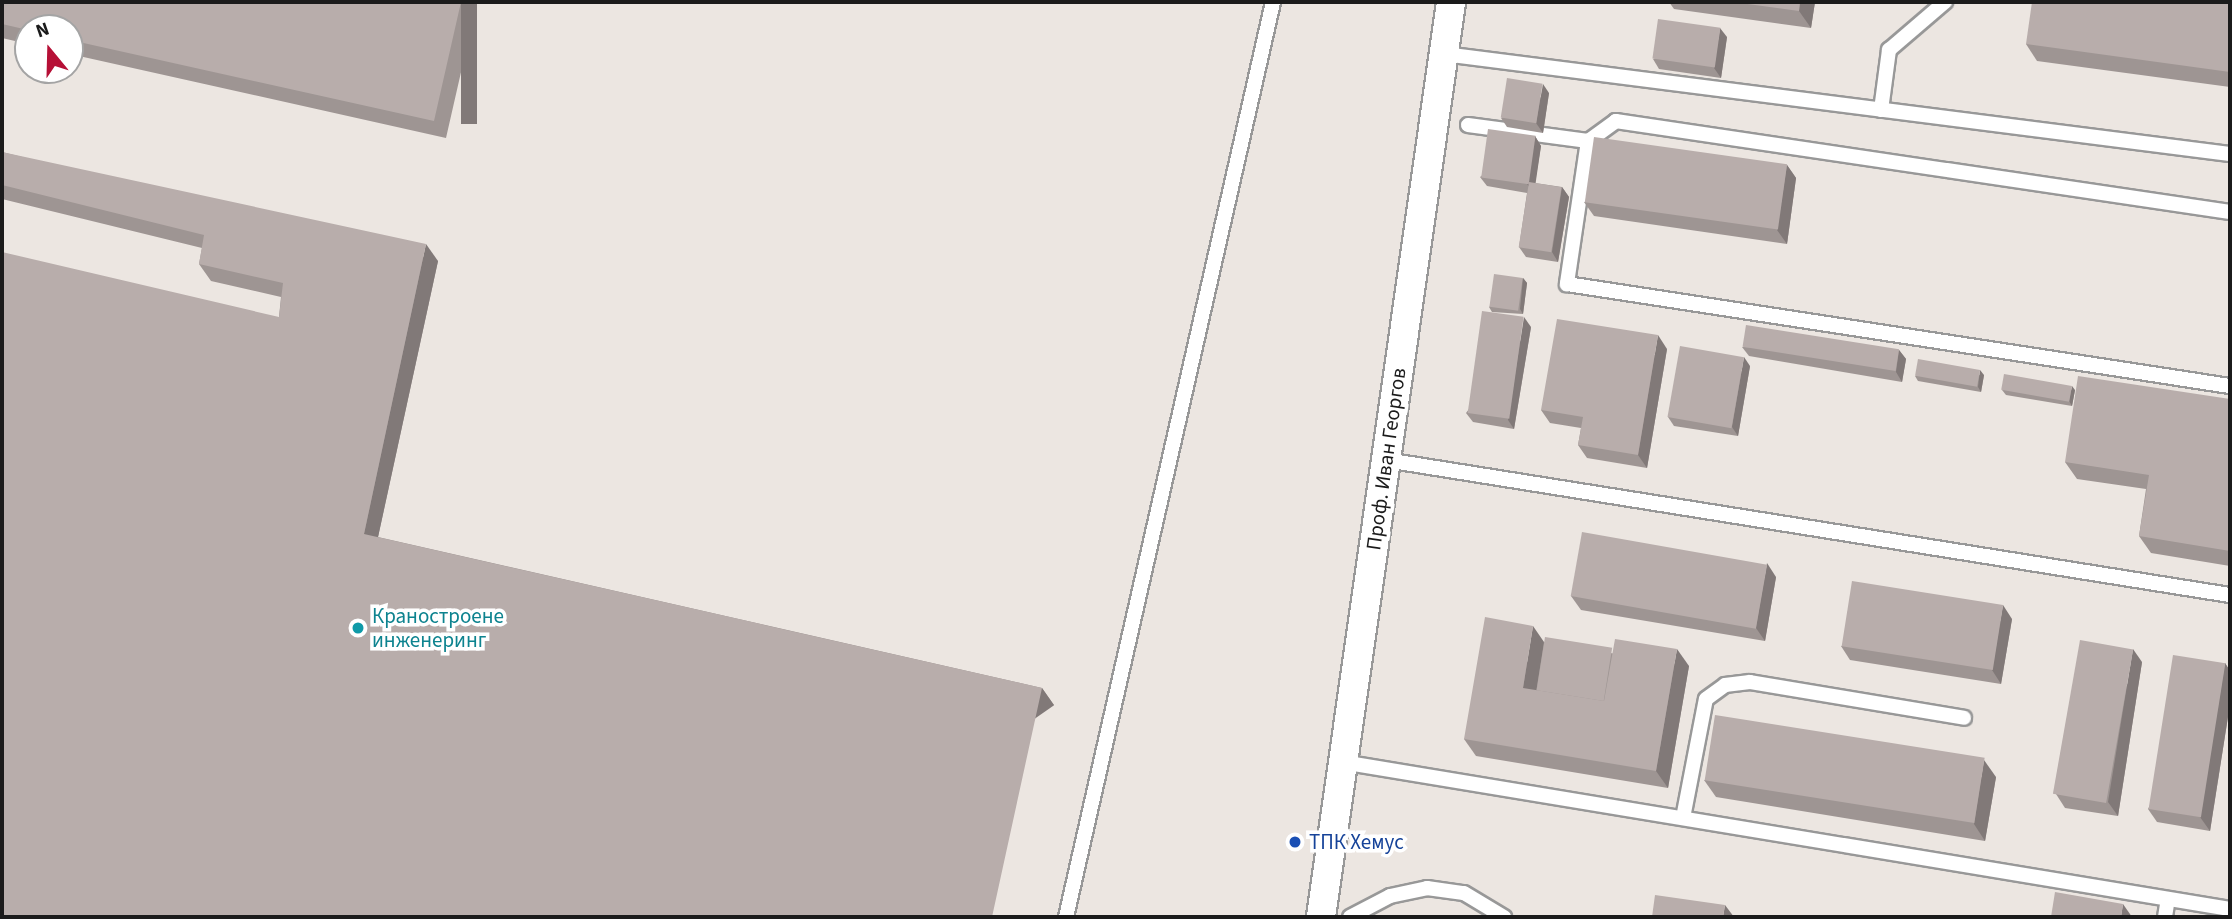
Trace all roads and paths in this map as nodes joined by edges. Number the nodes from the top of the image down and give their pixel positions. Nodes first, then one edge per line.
1 (1273, 2) edge
2 (1451, 2) edge
3 (1945, 2) edge
4 (1444, 54) junction
5 (1881, 110) junction
6 (1468, 125) dead end
7 (1588, 141) junction
8 (2230, 154) edge
9 (2230, 212) edge
10 (2230, 386) edge
11 (1386, 460) junction
12 (2230, 595) edge
13 (1964, 719) dead end
14 (1342, 762) junction
15 (1683, 818) junction
16 (2168, 899) junction
17 (2230, 909) edge
18 (1066, 917) edge
19 (1321, 917) edge
20 (1350, 917) edge
21 (1504, 917) edge
22 (2165, 917) edge

1 - 18 lane
2 - 4 street, Проф. Иван Георгов
3 - 5 lane
4 - 5 lane
4 - 11 street, Проф. Иван Георгов
5 - 8 lane
6 - 7 lane
7 - 9 lane
7 - 10 lane
11 - 12 lane
11 - 14 street, Проф. Иван Георгов
13 - 15 lane
14 - 15 lane
14 - 19 street, Проф. Иван Георгов
15 - 16 lane
16 - 17 lane
16 - 22 lane
20 - 21 lane

